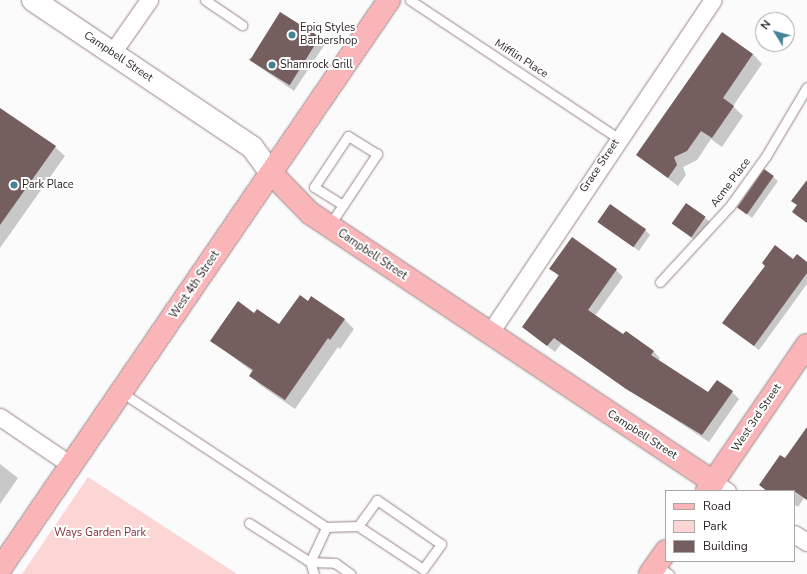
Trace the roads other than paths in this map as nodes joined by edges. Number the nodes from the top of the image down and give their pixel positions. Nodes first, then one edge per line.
1 (33, 0) edge
2 (149, 0) edge
3 (205, 0) edge
4 (389, 0) edge
5 (410, 0) edge
6 (713, 0) edge
7 (242, 25) dead end
8 (112, 53) junction
9 (807, 87) edge
10 (618, 138) junction
11 (271, 173) junction
12 (343, 205) junction
13 (329, 226) junction
14 (660, 282) dead end
15 (489, 334) junction
16 (807, 345) edge
17 (121, 392) junction
18 (0, 417) edge
19 (71, 465) junction
20 (716, 488) edge
21 (249, 523) dead end
22 (358, 526) junction
23 (326, 527) junction
24 (795, 535) edge
25 (807, 542) edge
26 (310, 562) junction
27 (0, 569) edge
28 (314, 574) edge
29 (351, 574) edge

1 - 8 street, Campbell Street
2 - 8 street
3 - 7 lane
4 - 11 main road, West 4th Street
5 - 10 lane, Mifflin Place
6 - 10 street, Grace Street
8 - 11 street, Campbell Street
9 - 14 lane, Acme Place
10 - 15 street, Grace Street
11 - 13 main road, Campbell Street
11 - 17 main road, West 4th Street
12 - 12 lane
12 - 13 lane
13 - 15 main road, Campbell Street
15 - 20 main road, Campbell Street
16 - 20 main road, West 3rd Street
17 - 19 main road, West 4th Street
17 - 23 lane
18 - 19 street
19 - 27 main road, West 4th Street
21 - 26 lane
22 - 22 lane
22 - 23 lane
23 - 26 lane
24 - 25 street
26 - 28 lane
26 - 29 lane

